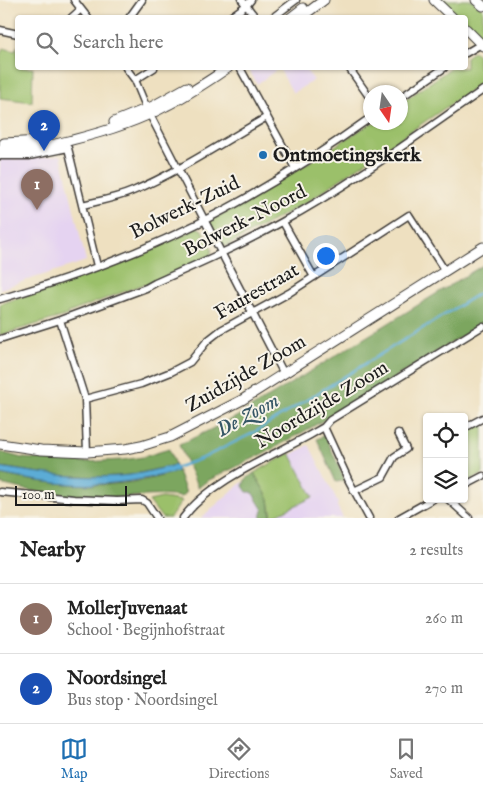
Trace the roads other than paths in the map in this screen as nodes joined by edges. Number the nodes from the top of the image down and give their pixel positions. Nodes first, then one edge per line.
1 (74, 0) edge
2 (142, 0) edge
3 (296, 0) edge
4 (313, 0) edge
5 (324, 0) edge
6 (434, 0) edge
7 (476, 0) edge
8 (246, 2) edge
9 (483, 6) edge
10 (81, 9) junction
11 (311, 14) edge
12 (74, 15) edge
13 (86, 15) edge
14 (131, 15) edge
15 (232, 15) edge
16 (254, 15) edge
17 (276, 15) edge
18 (294, 15) edge
19 (450, 15) edge
20 (0, 30) edge
21 (468, 30) edge
22 (15, 33) edge
23 (483, 44) edge
24 (468, 51) edge
25 (128, 70) edge
26 (151, 70) edge
27 (214, 70) edge
28 (225, 70) edge
29 (241, 70) edge
30 (350, 70) edge
31 (441, 70) edge
32 (135, 80) junction
33 (363, 88) edge
34 (483, 90) edge
35 (408, 93) edge
36 (148, 112) junction
37 (267, 116) junction
38 (363, 123) edge
39 (0, 143) edge
40 (0, 149) edge
41 (0, 156) edge
42 (296, 168) junction
43 (177, 169) junction
44 (82, 204) junction
45 (204, 221) junction
46 (283, 222) junction
47 (483, 247) edge
48 (222, 254) junction
49 (97, 266) junction
50 (445, 271) junction
51 (314, 277) junction
52 (0, 299) edge
53 (252, 313) junction
54 (60, 320) junction
55 (483, 326) edge
56 (0, 339) edge
57 (284, 374) junction
58 (85, 399) junction
59 (483, 418) edge
60 (468, 426) edge
61 (324, 427) junction
62 (398, 433) dead end
63 (0, 444) edge
64 (87, 452) junction
65 (483, 476) edge
66 (468, 484) edge
67 (354, 490) junction
68 (0, 493) edge
69 (426, 503) edge
70 (453, 503) edge
71 (157, 518) edge
72 (183, 518) edge
73 (368, 518) edge
74 (399, 518) edge
75 (470, 518) edge

1 - 10 street
2 - 14 street
3 - 17 street
4 - 18 main road
5 - 11 main road
6 - 19 main road
7 - 9 main road
8 - 15 street
8 - 16 street
10 - 12 street
10 - 13 street
20 - 22 street
21 - 23 main road
23 - 24 street
25 - 32 street
26 - 32 street
27 - 36 main road
28 - 36 main road
29 - 37 street
30 - 33 street
31 - 35 street
32 - 36 street
34 - 46 street, Bolwerk-Noord
36 - 39 main road
36 - 40 main road
36 - 43 street
37 - 42 street
37 - 43 street
38 - 42 street, Bolwerk-Zuid
41 - 44 street
42 - 45 street, Bolwerk-Zuid
43 - 44 street
43 - 45 street
44 - 49 street
45 - 48 street
45 - 49 street, Bolwerk-Zuid
46 - 48 street, Bolwerk-Noord
46 - 51 street
47 - 50 main road, Zuidzijde Zoom
48 - 53 street
48 - 54 street, Bolwerk-Noord
49 - 52 street, Bolwerk-Zuid
50 - 51 street, Faurestraat
50 - 57 main road, Zuidzijde Zoom
51 - 53 street, Faurestraat
53 - 57 street
53 - 58 street, Faurestraat
54 - 56 street, Bolwerk-Noord
54 - 58 street
55 - 61 street, Noordzijde Zoom
57 - 64 main road, Zuidzijde Zoom
58 - 64 street
59 - 60 street
61 - 67 street
61 - 72 street, Noordzijde Zoom
62 - 67 street
63 - 64 main road, Zuidzijde Zoom
65 - 66 street
67 - 73 street
68 - 71 street
69 - 74 street
70 - 75 street

